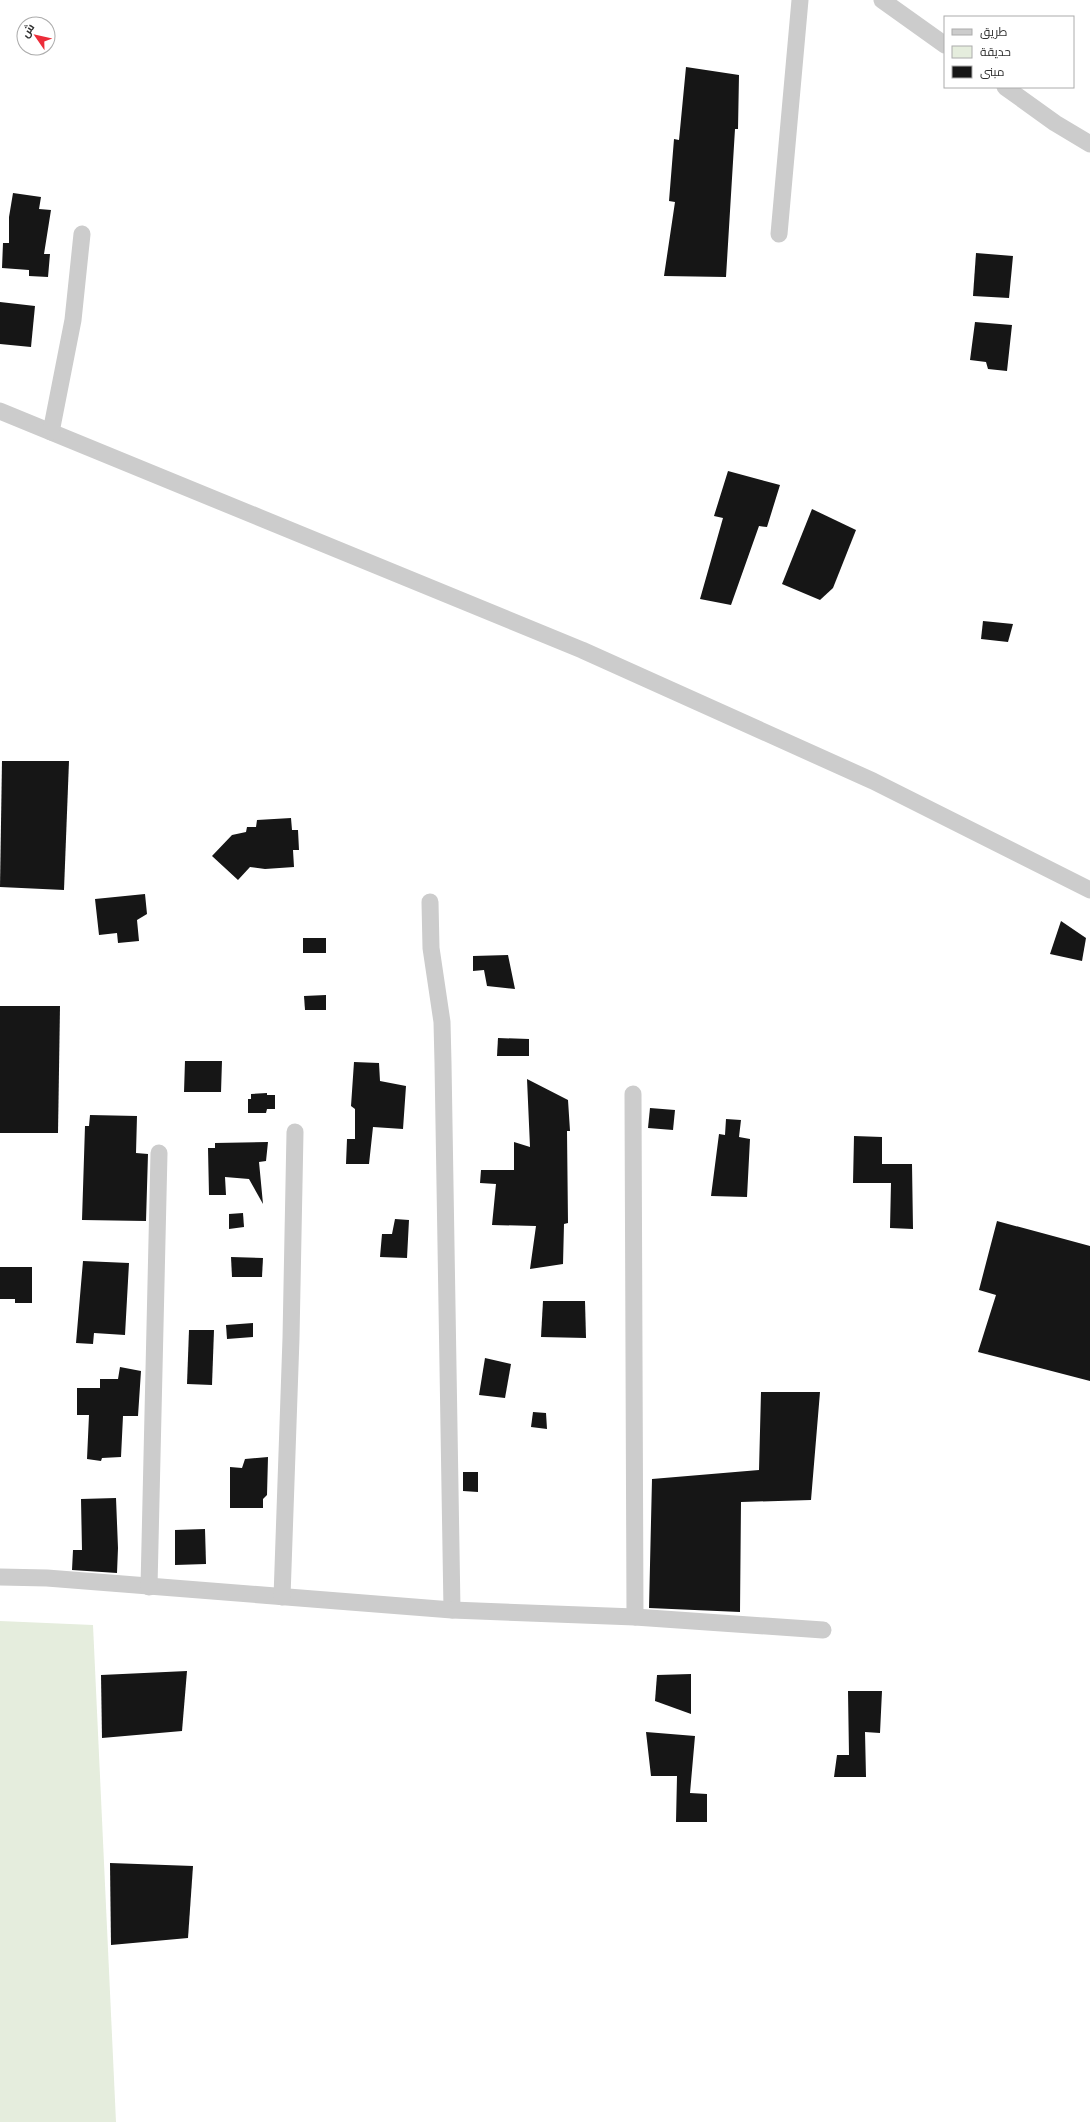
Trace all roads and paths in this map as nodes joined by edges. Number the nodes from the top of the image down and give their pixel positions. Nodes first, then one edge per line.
1 (800, 0) edge
2 (882, 0) edge
3 (944, 43) edge
4 (1006, 88) edge
5 (1090, 144) edge
6 (82, 234) dead end
7 (779, 234) dead end
8 (0, 411) edge
9 (50, 432) junction
10 (1090, 890) edge
11 (430, 902) dead end
12 (633, 1094) dead end
13 (295, 1132) dead end
14 (159, 1152) dead end
15 (0, 1577) edge
16 (148, 1587) junction
17 (282, 1597) junction
18 (452, 1610) junction
19 (635, 1617) junction
20 (823, 1630) dead end

1 - 7 street
2 - 3 street
4 - 5 street
6 - 9 street
8 - 9 street
9 - 10 street
11 - 18 street
12 - 19 street
13 - 17 street
14 - 16 street
15 - 16 street
16 - 17 street
17 - 18 street
18 - 19 street
19 - 20 street

